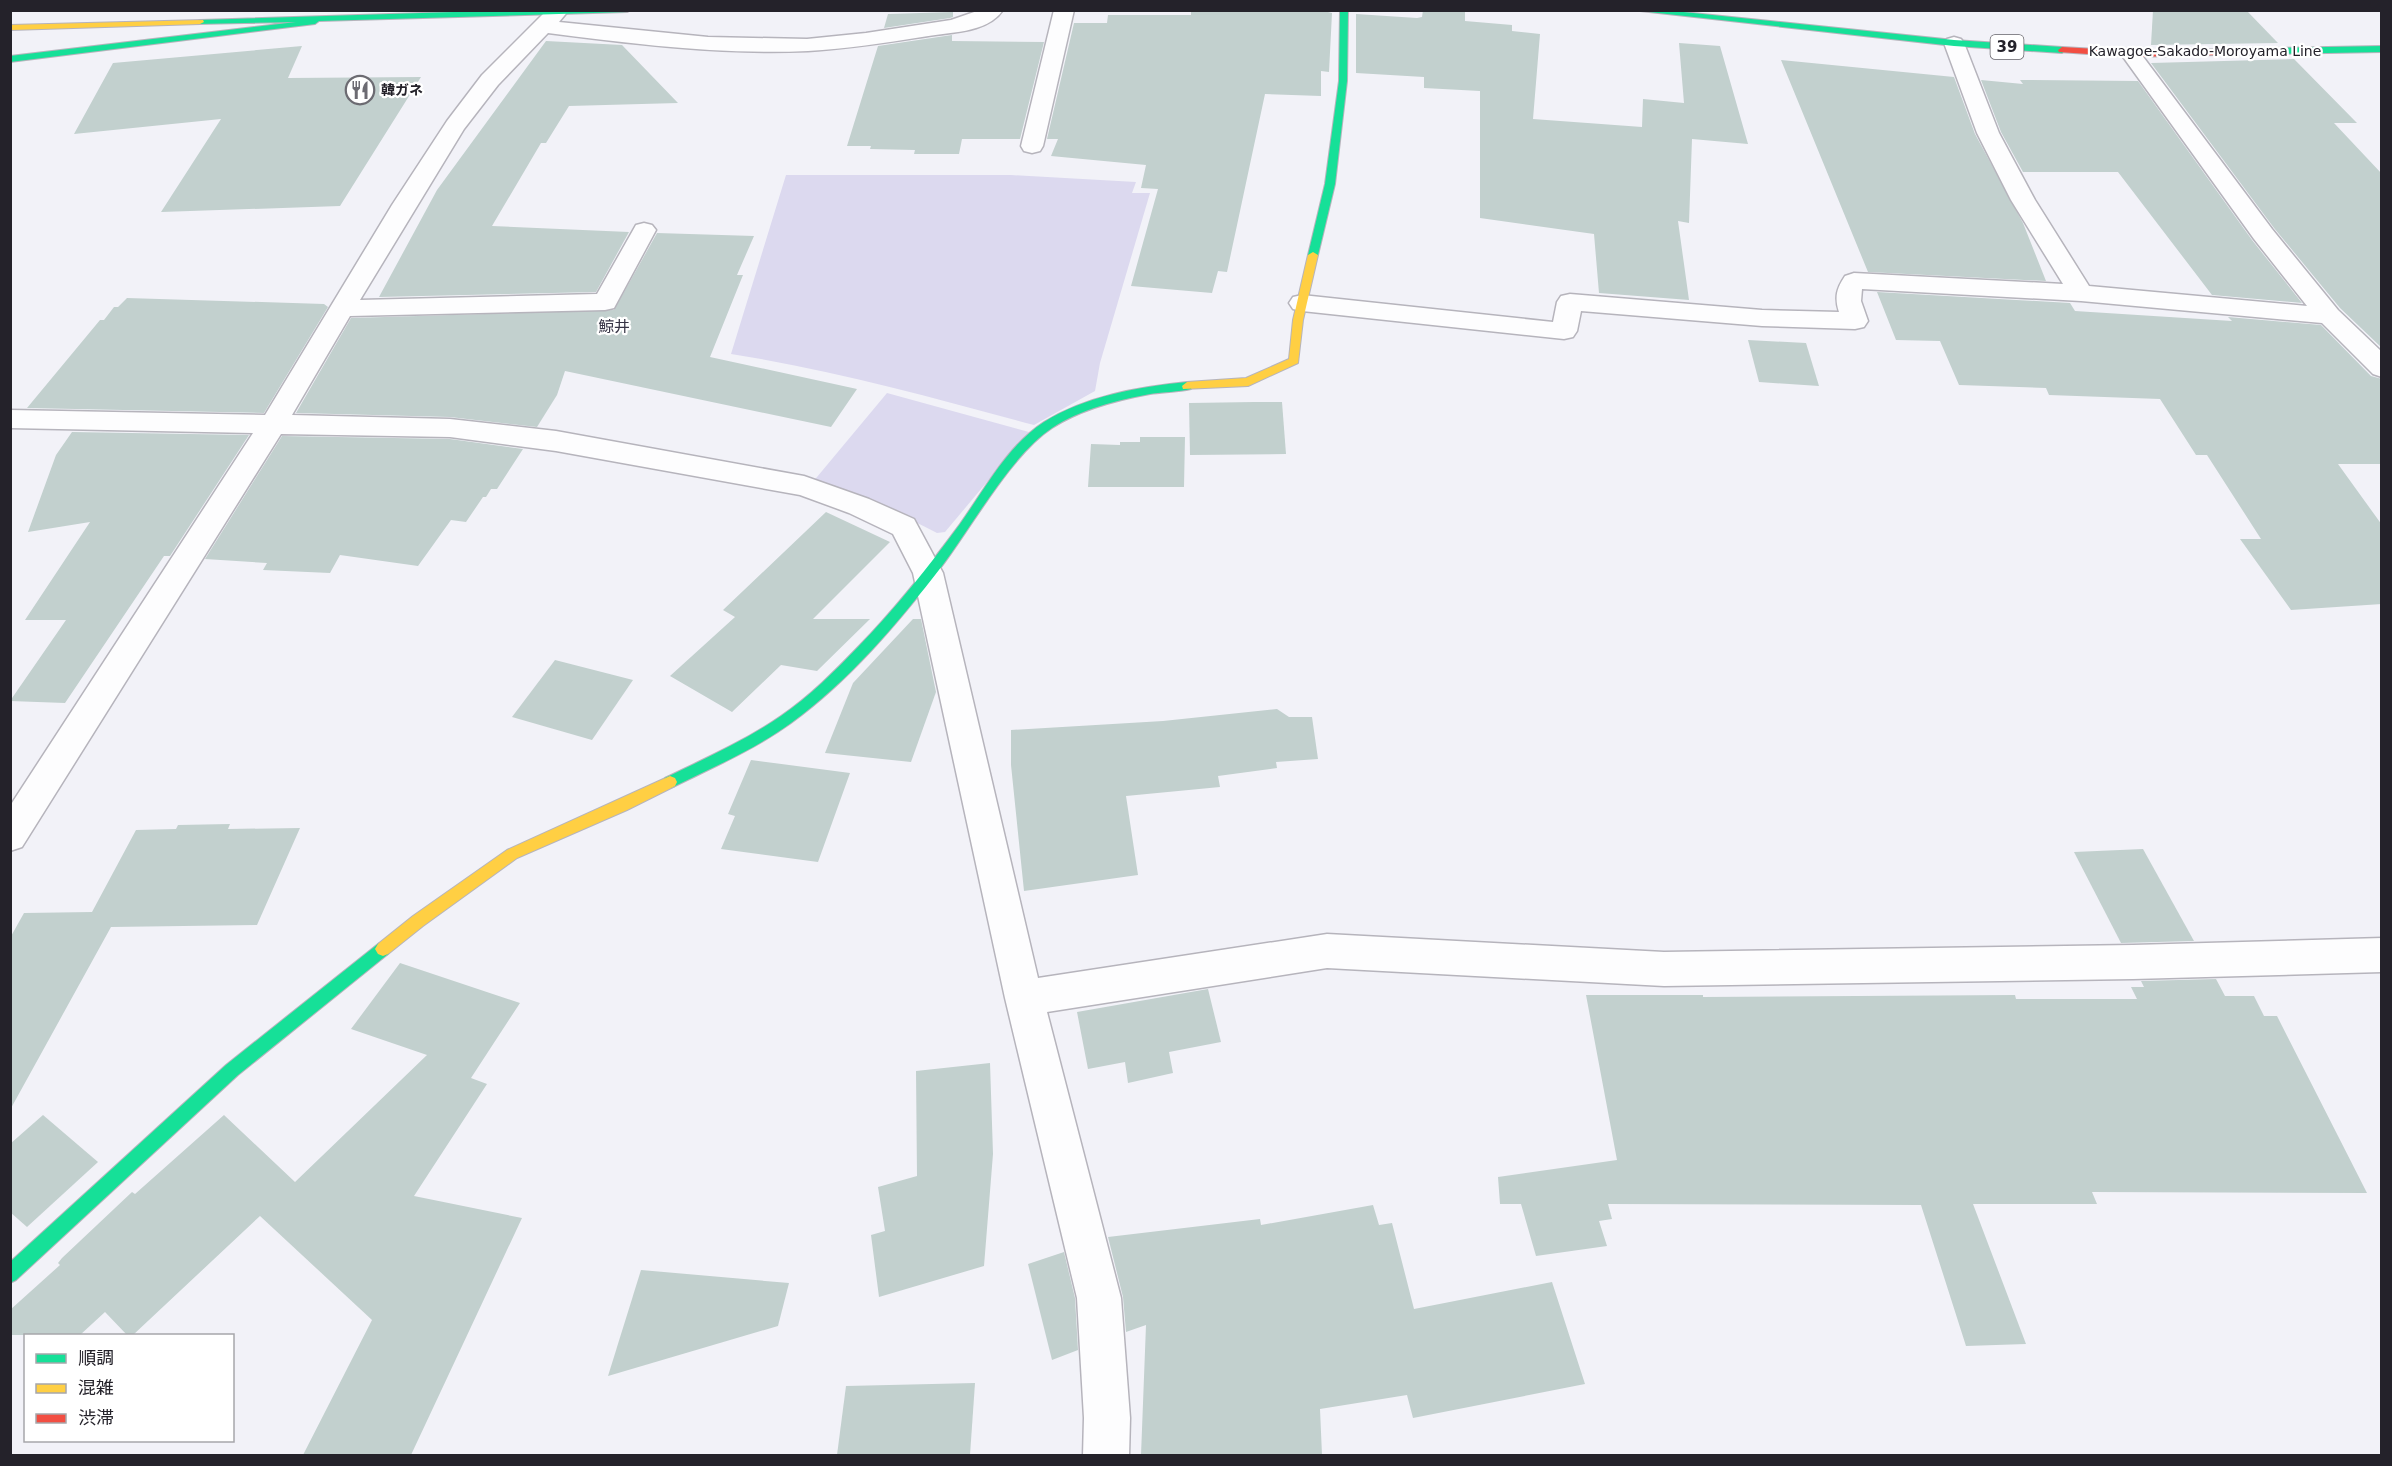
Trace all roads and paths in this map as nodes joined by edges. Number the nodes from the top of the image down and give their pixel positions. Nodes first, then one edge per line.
1 (627, 10) edge
2 (993, 10) edge
3 (1065, 10) edge
4 (1344, 10) edge
5 (1635, 10) edge
6 (268, 15) edge
7 (406, 16) junction
8 (553, 17) edge
9 (78, 25) junction
10 (10, 28) edge
11 (1954, 43) junction
12 (2382, 49) edge
13 (10, 54) edge
14 (2131, 54) junction
15 (38, 57) junction
16 (10, 59) edge
17 (1032, 146) dead end
18 (644, 230) dead end
19 (2081, 292) junction
20 (1302, 303) junction
21 (342, 308) junction
22 (2329, 316) junction
23 (2382, 368) edge
24 (10, 419) edge
25 (273, 424) junction
26 (928, 573) junction
27 (10, 836) edge
28 (2382, 955) edge
29 (1024, 998) junction
30 (10, 1274) edge
31 (1106, 1455) edge

1 - 8 main road
2 - 8 street
3 - 17 street
4 - 20 main road
5 - 11 main road, Kawagoe-Sakado-Moroyama Line / 39
6 - 7 main road
6 - 9 main road
7 - 8 main road
7 - 15 main road
8 - 21 street
9 - 10 main road
9 - 13 main road
9 - 15 main road
11 - 14 main road, Kawagoe-Sakado-Moroyama Line / 39
11 - 19 street
12 - 14 main road, Kawagoe-Sakado-Moroyama Line / 39
14 - 22 street
15 - 16 main road
18 - 21 street
19 - 20 street
19 - 22 street
20 - 26 main road
21 - 25 street
22 - 23 street
24 - 25 street
25 - 26 street
25 - 27 street
26 - 29 street
26 - 30 main road
28 - 29 street
29 - 31 street

